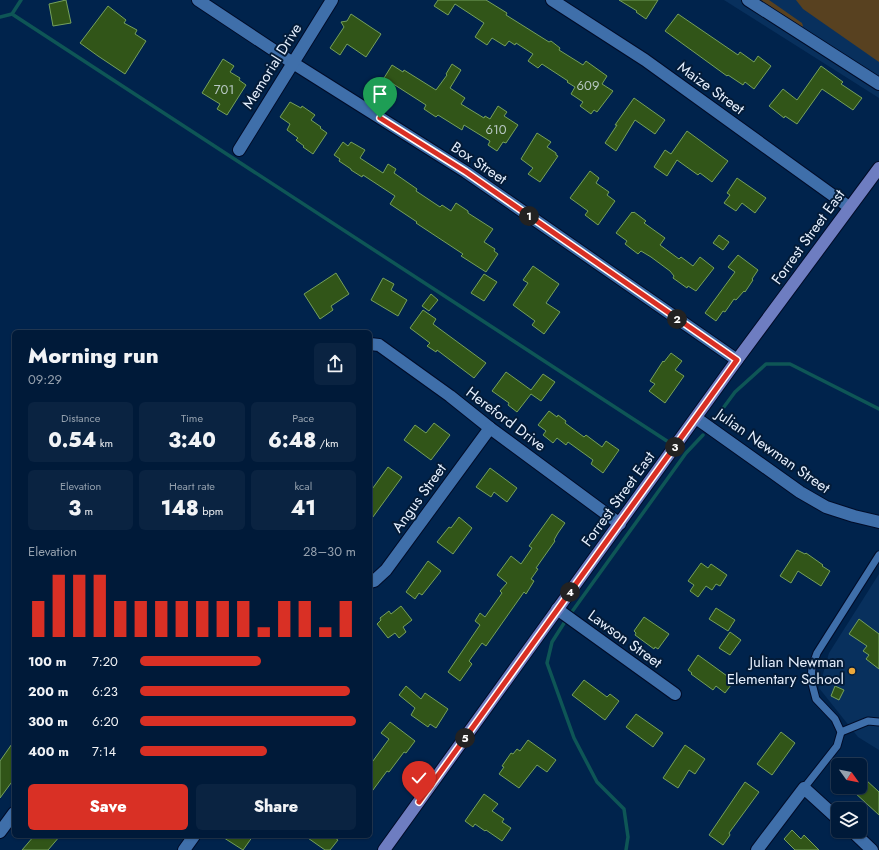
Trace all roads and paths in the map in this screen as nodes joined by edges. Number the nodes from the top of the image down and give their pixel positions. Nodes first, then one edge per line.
1 (198, 0) edge
2 (332, 0) edge
3 (552, 0) edge
4 (748, 0) edge
5 (293, 63) junction
6 (879, 84) edge
7 (239, 150) dead end
8 (877, 175) edge
9 (849, 207) junction
10 (372, 344) edge
11 (737, 360) junction
12 (696, 418) junction
13 (490, 428) junction
14 (879, 522) edge
15 (620, 524) junction
16 (879, 555) edge
17 (872, 566) junction
18 (879, 571) edge
19 (372, 582) edge
20 (557, 609) junction
21 (675, 694) dead end
22 (879, 722) edge
23 (841, 732) junction
24 (804, 788) junction
25 (831, 812) edge
26 (12, 816) edge
27 (0, 832) edge
28 (193, 838) edge
29 (859, 838) edge
30 (184, 850) edge
31 (384, 850) edge
32 (757, 850) edge
33 (872, 850) edge

1 - 5 street, Box Street
2 - 5 street, Memorial Drive
3 - 9 street, Maize Street
4 - 6 street
5 - 7 street, Memorial Drive
5 - 11 street, Box Street
8 - 9 main road, Forrest Street East
9 - 11 main road, Forrest Street East
10 - 13 street, Hereford Drive
11 - 12 main road, Forrest Street East
12 - 14 street, Julian Newman Street
12 - 15 main road, Forrest Street East
13 - 15 street, Hereford Drive
13 - 19 street, Angus Street
15 - 20 main road, Forrest Street East
16 - 17 lane
17 - 18 lane
17 - 23 lane
20 - 21 street, Lawson Street
20 - 31 main road, Forrest Street East
22 - 23 lane
23 - 24 lane
24 - 25 street
24 - 32 street
26 - 27 street
28 - 30 street
29 - 33 street

